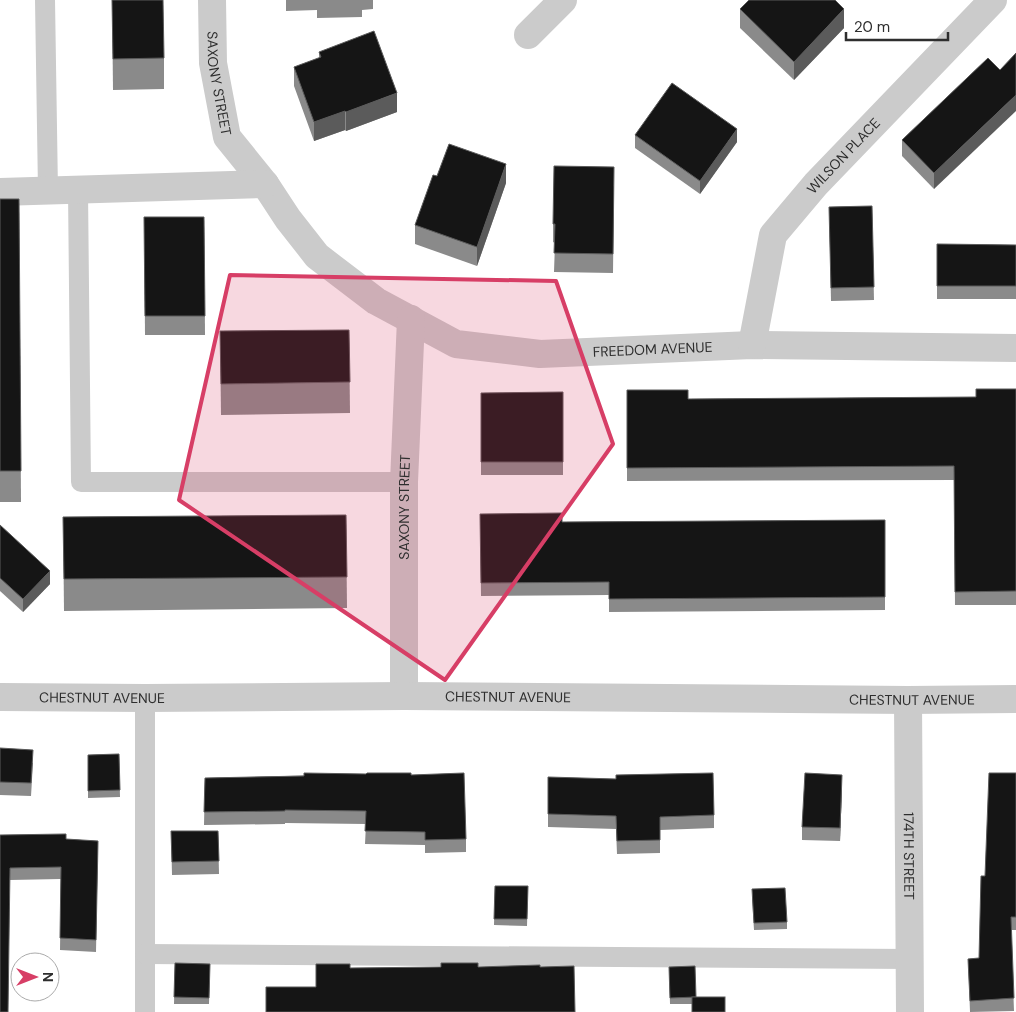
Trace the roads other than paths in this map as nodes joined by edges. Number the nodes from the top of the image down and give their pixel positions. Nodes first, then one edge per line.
1 (45, 0) edge
2 (212, 0) edge
3 (563, 0) edge
4 (993, 0) edge
5 (528, 35) dead end
6 (265, 184) junction
7 (78, 190) junction
8 (48, 191) junction
9 (0, 192) edge
10 (317, 256) joint
11 (411, 319) junction
12 (752, 344) junction
13 (1016, 348) edge
14 (404, 482) junction
15 (404, 696) junction
16 (0, 697) edge
17 (145, 698) junction
18 (1016, 699) edge
19 (908, 700) junction
20 (145, 954) junction
21 (910, 958) junction
22 (145, 1012) edge
23 (910, 1012) edge

1 - 8 lane
2 - 6 street, SAXONY STREET
3 - 5 street
4 - 12 street, WILSON PLACE
6 - 7 street
6 - 10 street, SAXONY STREET
7 - 8 street
7 - 14 lane
8 - 9 street
10 - 11 street, FREEDOM AVENUE
11 - 12 street, FREEDOM AVENUE
11 - 14 street, SAXONY STREET
12 - 13 street, FREEDOM AVENUE
14 - 15 street, SAXONY STREET
15 - 17 street, CHESTNUT AVENUE
15 - 19 street, CHESTNUT AVENUE
16 - 17 street, CHESTNUT AVENUE
17 - 20 lane
18 - 19 street, CHESTNUT AVENUE
19 - 21 street, 174TH STREET
20 - 21 lane
20 - 22 lane
21 - 23 street, 174TH STREET

